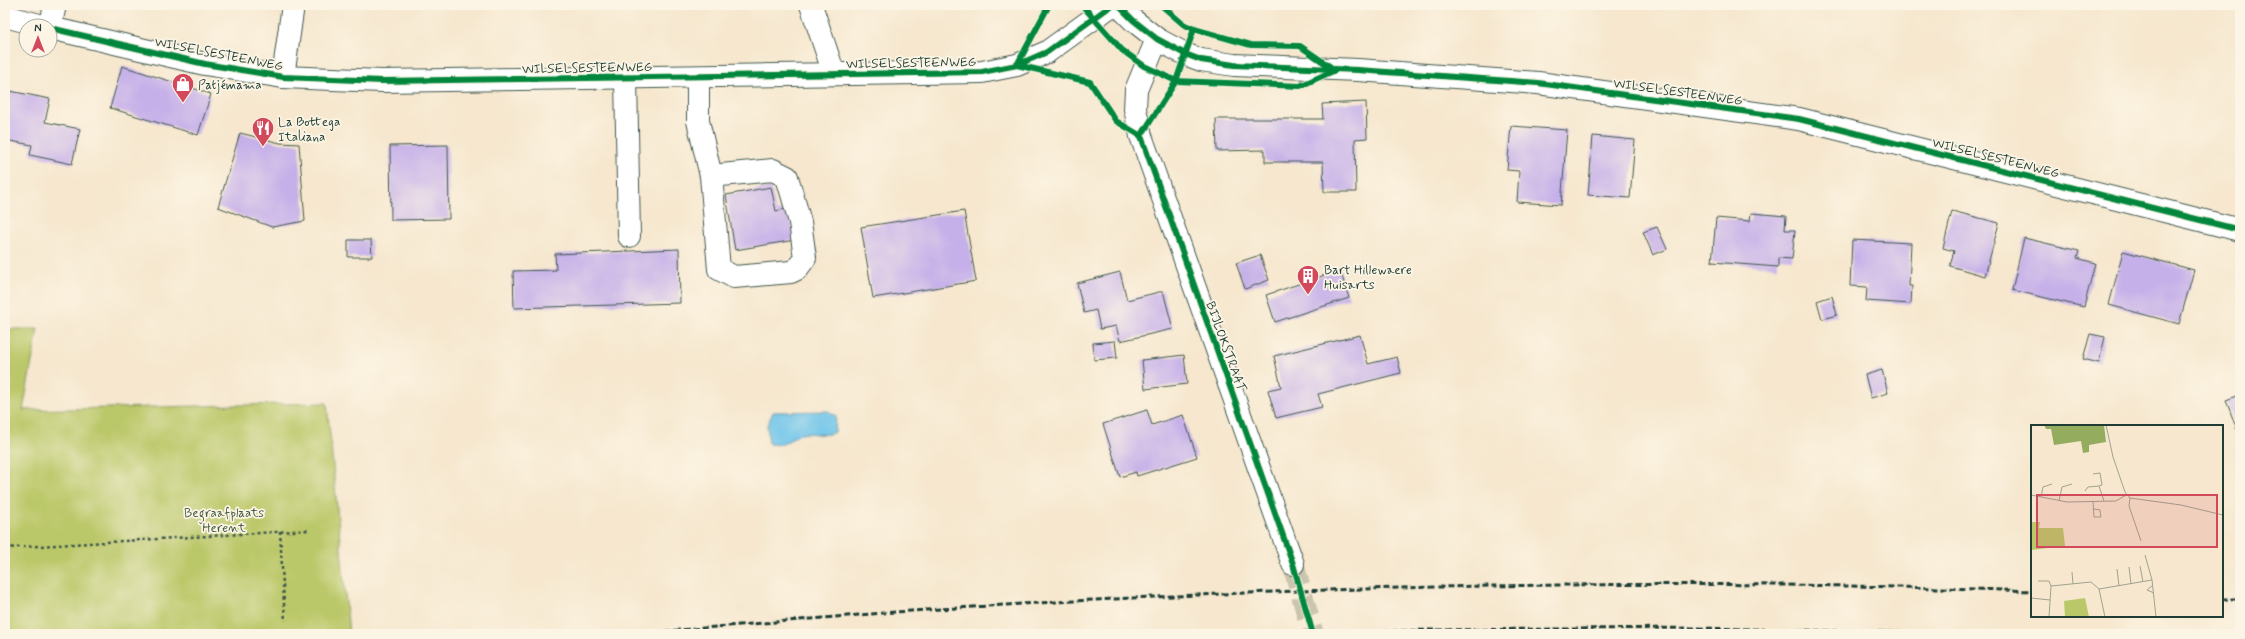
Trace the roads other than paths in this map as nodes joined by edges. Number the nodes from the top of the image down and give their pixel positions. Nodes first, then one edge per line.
1 (55, 5) edge
2 (293, 5) edge
3 (812, 5) edge
4 (1112, 5) edge
5 (1118, 5) edge
6 (5, 16) edge
7 (52, 18) edge
8 (18, 19) edge
9 (58, 30) edge
10 (1157, 39) junction
11 (834, 74) junction
12 (698, 76) junction
13 (283, 77) junction
14 (626, 78) junction
15 (711, 176) junction
16 (2240, 230) edge
17 (629, 236) dead end
18 (1293, 564) tunnel mouth

1 - 7 street
2 - 13 street
3 - 11 street
4 - 11 street, WILSELSESTEENWEG
5 - 10 street, WILSELSESTEENWEG
6 - 8 street
9 - 13 street, WILSELSESTEENWEG
10 - 16 street, WILSELSESTEENWEG
10 - 18 street, BIJLOKSTRAAT
11 - 12 street, WILSELSESTEENWEG
12 - 14 street, WILSELSESTEENWEG
12 - 15 street
13 - 14 street, WILSELSESTEENWEG
14 - 17 street
15 - 15 street

